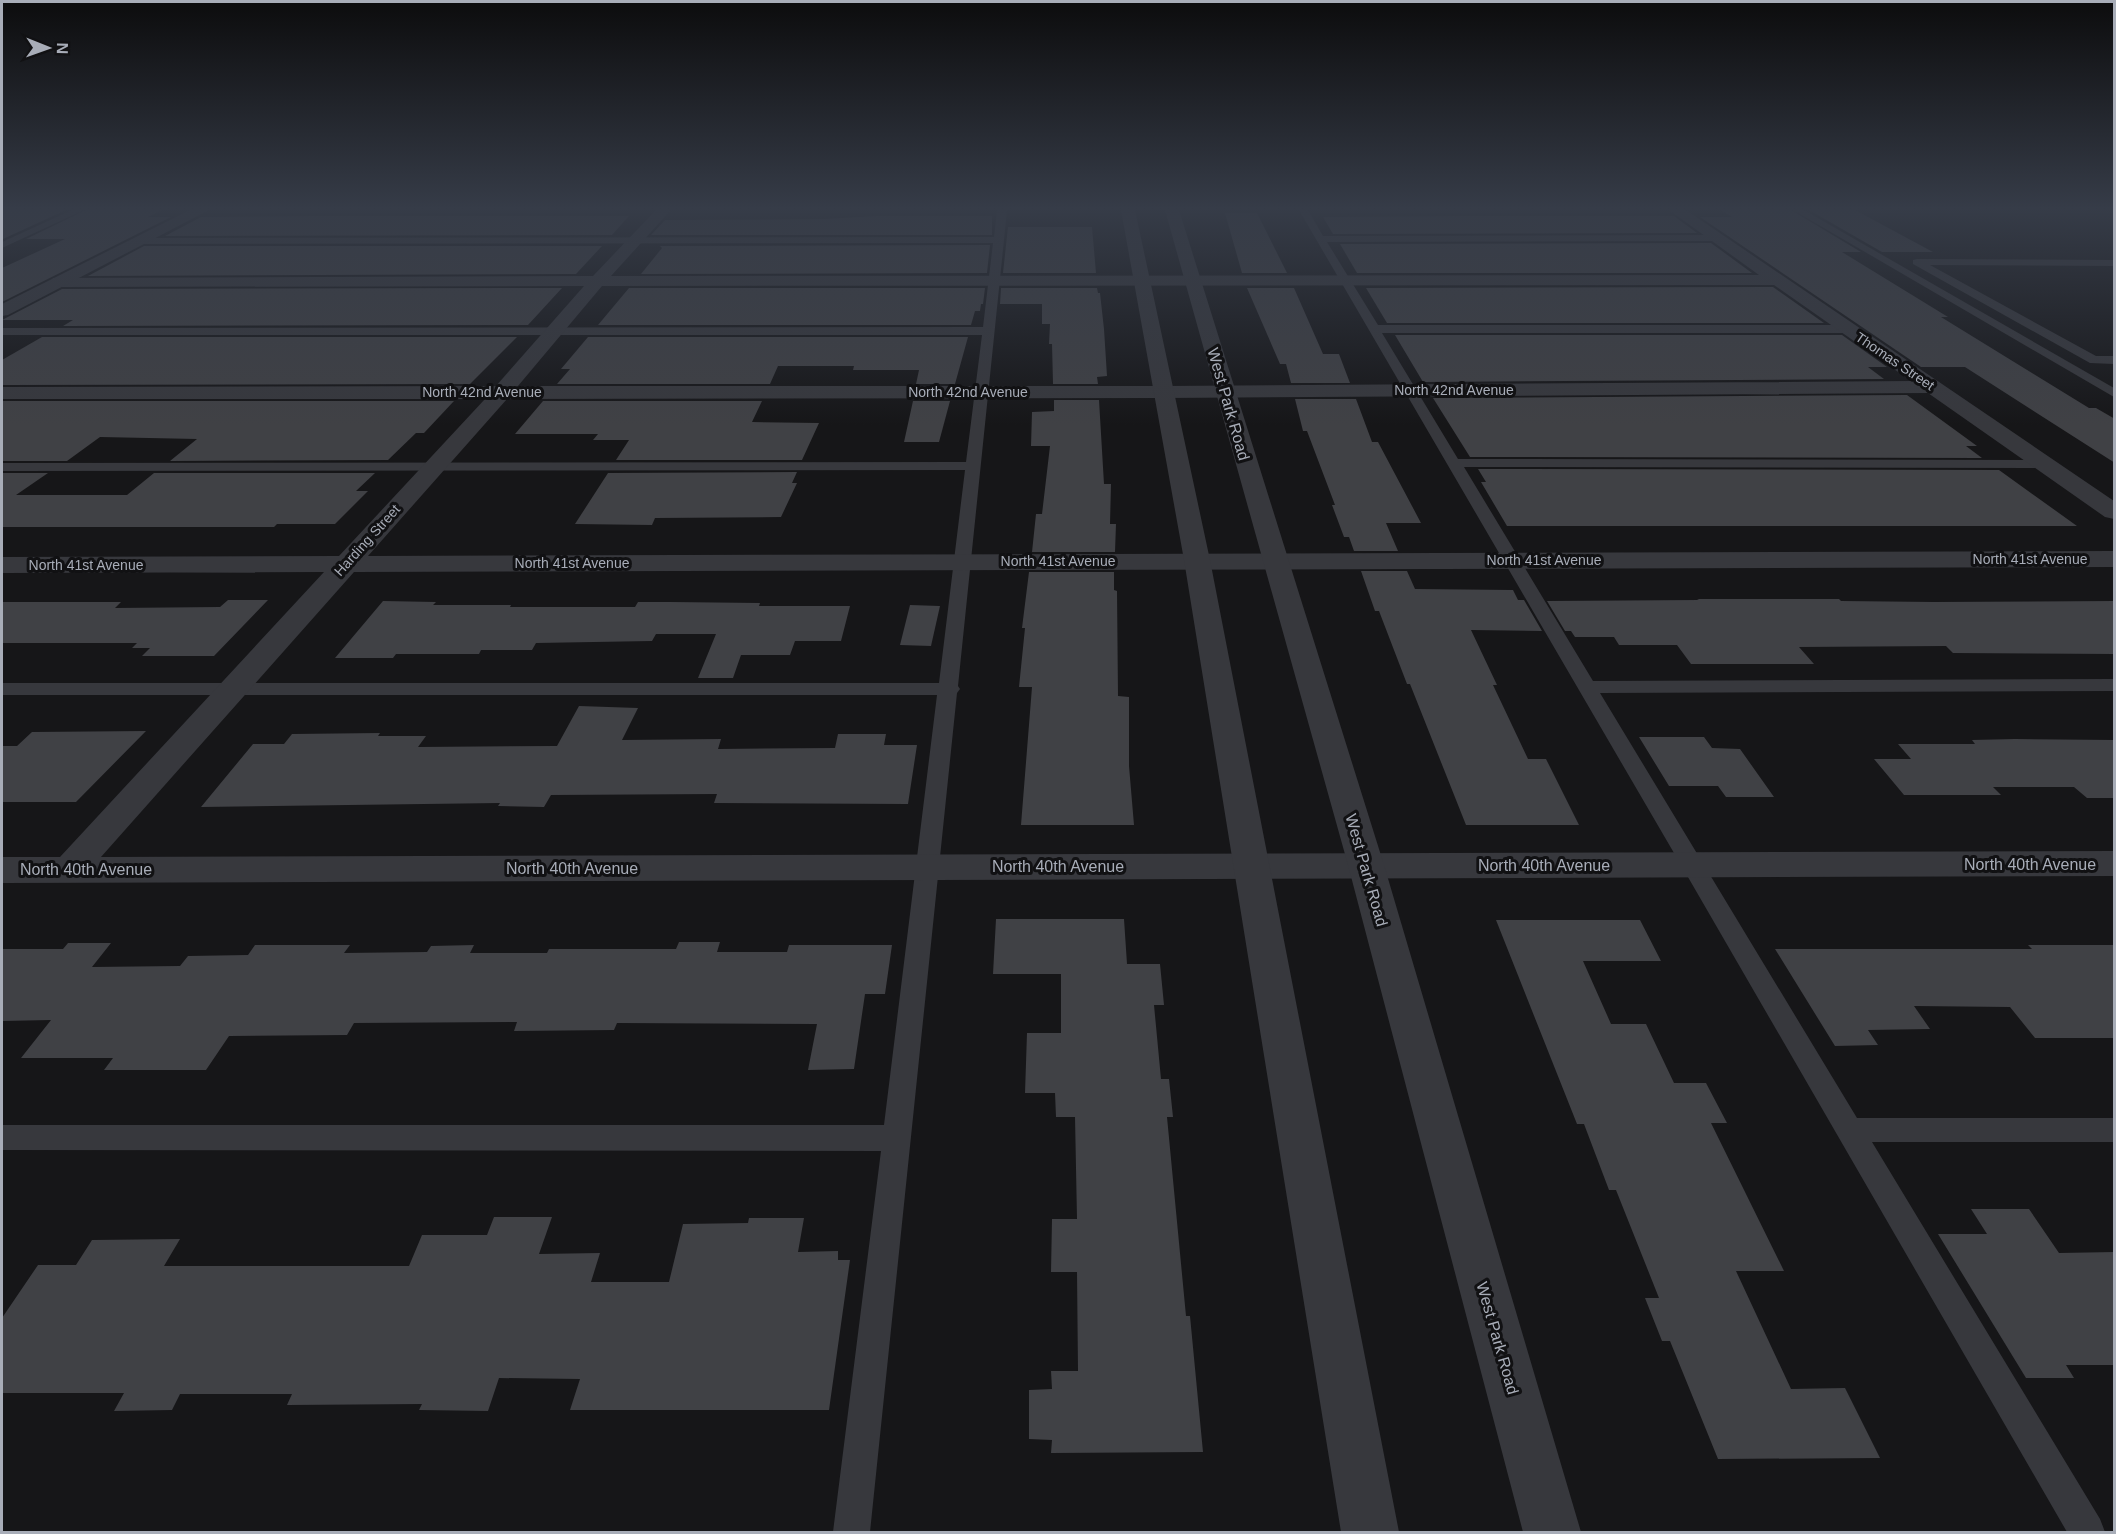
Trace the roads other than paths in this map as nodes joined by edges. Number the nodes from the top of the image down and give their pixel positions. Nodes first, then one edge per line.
1 (598, 281) edge
2 (59, 282) joint
3 (282, 282) edge
4 (994, 282) edge
5 (1140, 282) edge
6 (1194, 282) edge
7 (1346, 282) edge
8 (1778, 282) edge
9 (1921, 282) edge
10 (1954, 282) edge
11 (2, 311) edge
12 (1373, 329) junction
13 (1848, 329) junction
14 (2, 331) edge
15 (555, 331) junction
16 (988, 331) junction
17 (2115, 360) edge
18 (1934, 387) junction
19 (1409, 390) junction
20 (1225, 391) junction
21 (502, 392) junction
22 (981, 392) junction
23 (1165, 392) junction
24 (2, 393) edge
25 (2115, 393) edge
26 (1452, 463) junction
27 (2044, 464) junction
28 (435, 466) junction
29 (972, 466) junction
30 (2, 467) edge
31 (2115, 512) edge
32 (2115, 559) edge
33 (1197, 560) junction
34 (1276, 560) junction
35 (1509, 560) junction
36 (962, 561) junction
37 (344, 565) junction
38 (2, 566) edge
39 (2115, 685) edge
40 (1586, 687) junction
41 (2, 689) edge
42 (232, 689) junction
43 (950, 689) junction
44 (2115, 864) edge
45 (1250, 865) junction
46 (1366, 865) junction
47 (1693, 865) junction
48 (928, 867) junction
49 (2, 870) edge
50 (70, 870) junction
51 (1850, 1130) junction
52 (2115, 1130) edge
53 (2, 1138) edge
54 (898, 1138) junction
55 (852, 1533) edge
56 (1370, 1533) edge
57 (1552, 1533) edge
58 (2087, 1533) edge

1 - 15 street, Harding Street
2 - 3 street
2 - 11 street
4 - 16 lane
5 - 23 street
6 - 20 street, West Park Road
7 - 12 lane
8 - 13 street, Thomas Street
9 - 25 lane
10 - 17 lane
12 - 13 lane
12 - 19 lane
13 - 18 street, Thomas Street
14 - 15 lane
15 - 16 lane
15 - 21 street, Harding Street
16 - 22 lane
18 - 19 street, North 42nd Avenue
18 - 27 street, Thomas Street
19 - 20 street, North 42nd Avenue
19 - 26 lane
20 - 23 street, North 42nd Avenue
20 - 34 street, West Park Road
21 - 22 street, North 42nd Avenue
21 - 24 street, North 42nd Avenue
21 - 28 street, Harding Street
22 - 23 street, North 42nd Avenue
22 - 29 lane
23 - 33 street
26 - 27 lane
26 - 35 lane
27 - 31 street, Thomas Street
28 - 29 lane
28 - 30 lane
28 - 37 street, Harding Street
29 - 36 lane
32 - 35 street, North 41st Avenue
33 - 34 street, North 41st Avenue
33 - 36 street, North 41st Avenue
33 - 45 street
34 - 35 street, North 41st Avenue
34 - 46 street, West Park Road
35 - 40 lane
36 - 37 street, North 41st Avenue
36 - 43 lane
37 - 38 street, North 41st Avenue
37 - 42 street, Harding Street
39 - 40 lane
40 - 47 lane
41 - 42 lane
42 - 43 lane
42 - 50 street, Harding Street
43 - 48 lane
44 - 47 street, North 40th Avenue
45 - 46 street, North 40th Avenue
45 - 48 street, North 40th Avenue
45 - 56 street
46 - 47 street, North 40th Avenue
46 - 57 street, West Park Road
47 - 51 lane
48 - 50 street, North 40th Avenue
48 - 54 lane
49 - 50 street, North 40th Avenue
51 - 52 lane
51 - 58 lane
53 - 54 lane
54 - 55 lane

